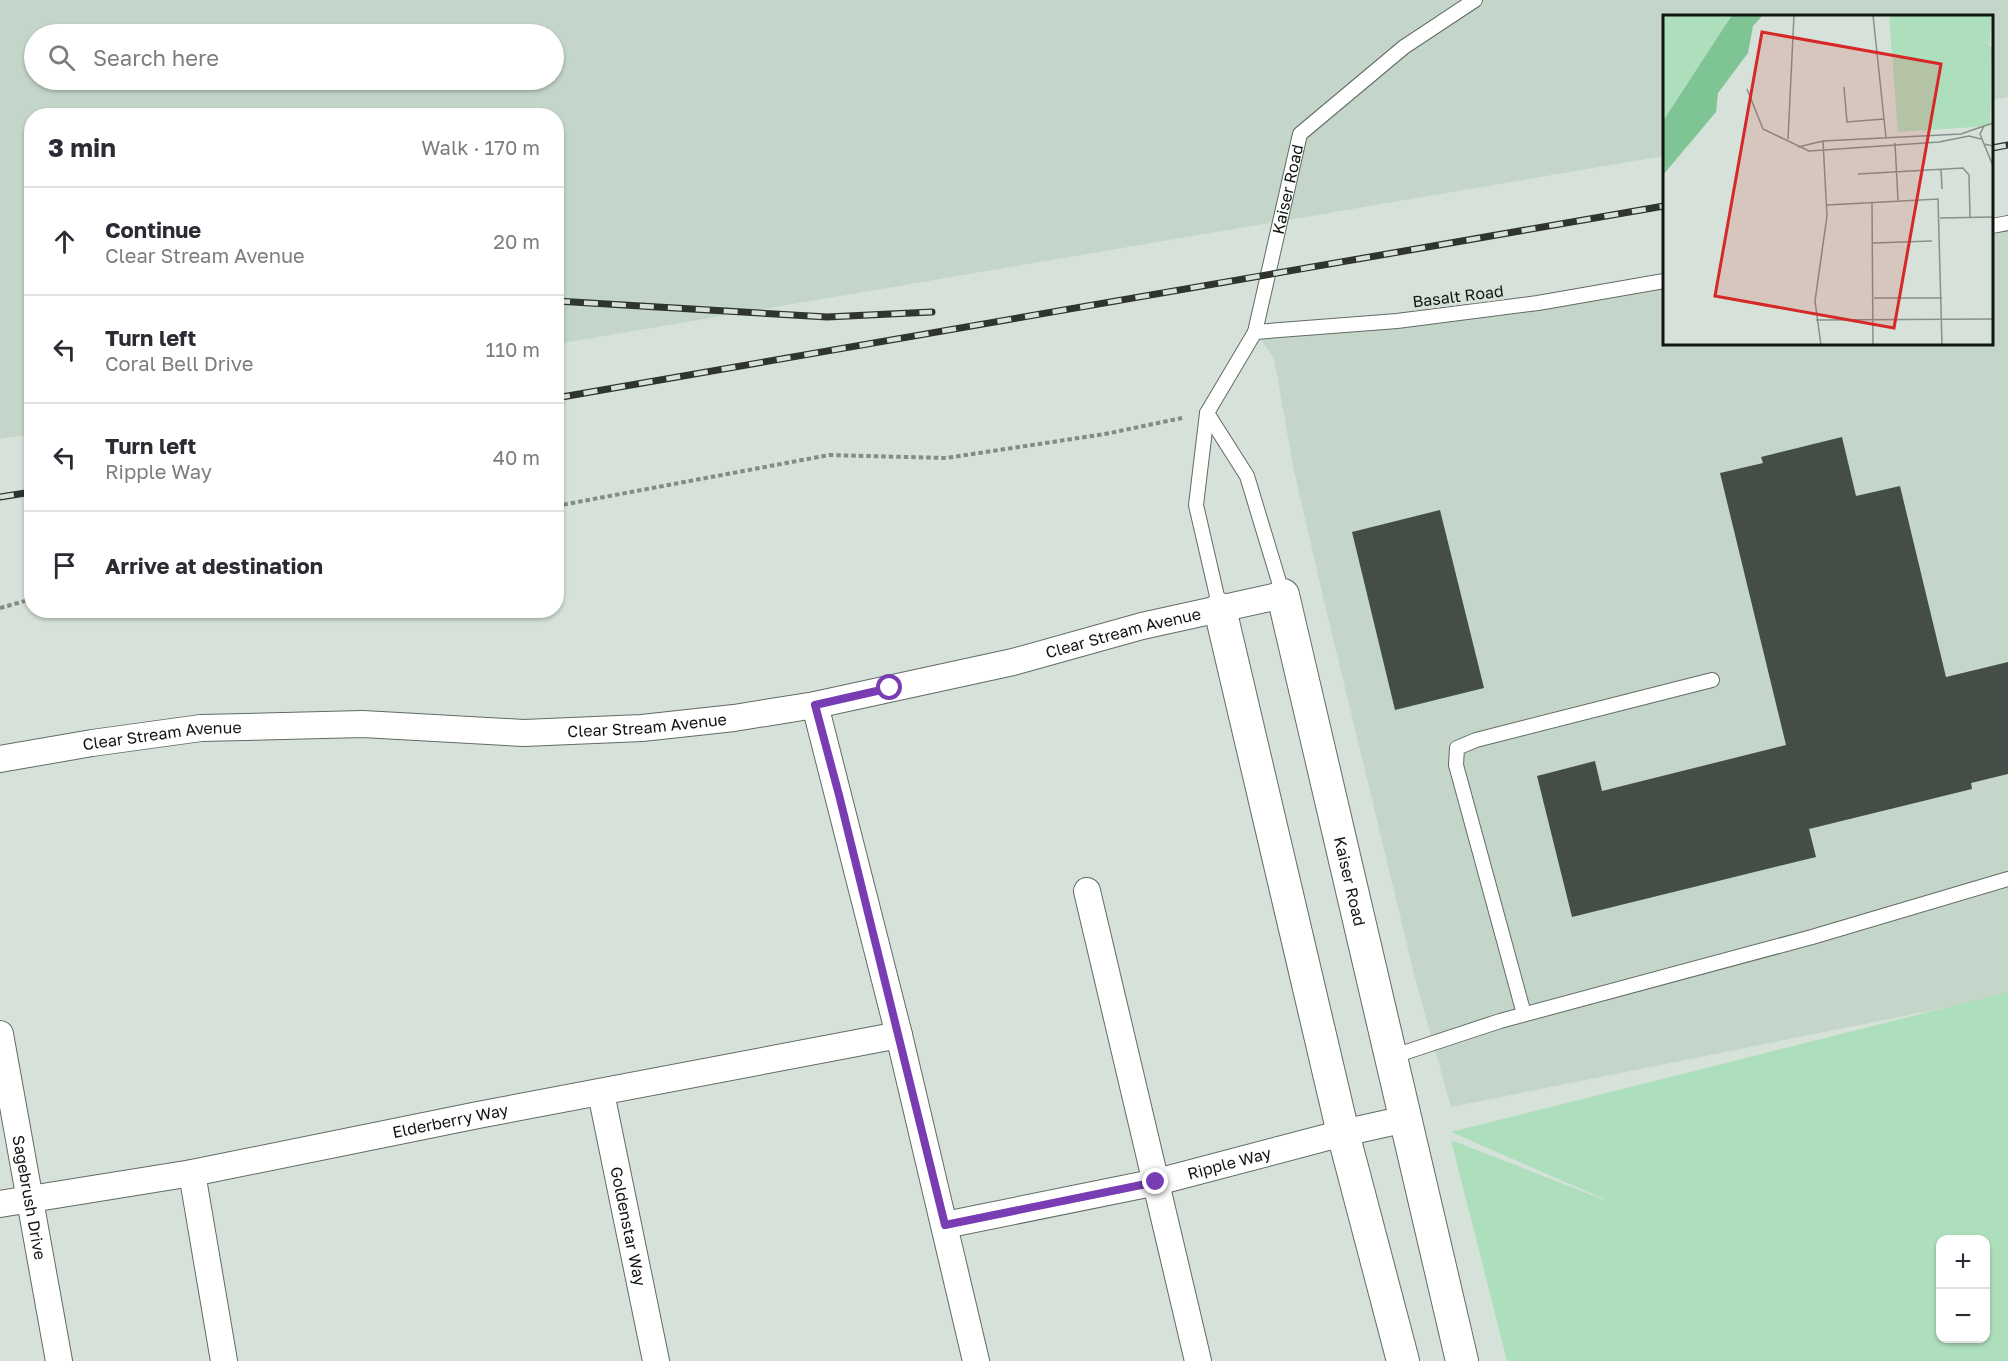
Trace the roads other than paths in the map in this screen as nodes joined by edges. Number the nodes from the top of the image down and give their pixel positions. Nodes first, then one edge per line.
1 (1474, 0) edge
2 (2008, 224) edge
3 (1993, 226) edge
4 (1663, 281) edge
5 (1255, 332) junction
6 (1207, 413) junction
7 (1283, 595) junction
8 (1220, 609) junction
9 (1712, 680) dead end
10 (815, 705) junction
11 (0, 759) edge
12 (2008, 879) edge
13 (1087, 891) dead end
14 (1524, 1014) junction
15 (0, 1034) edge
16 (899, 1035) junction
17 (1391, 1058) junction
18 (601, 1093) junction
19 (1406, 1119) junction
20 (1343, 1133) junction
21 (192, 1173) junction
22 (1156, 1182) junction
23 (30, 1199) junction
24 (0, 1204) edge
25 (945, 1225) junction
26 (59, 1361) edge
27 (224, 1361) edge
28 (656, 1361) edge
29 (976, 1361) edge
30 (1198, 1361) edge
31 (1403, 1361) edge
32 (1462, 1361) edge

1 - 5 lane, Kaiser Road
2 - 3 lane
4 - 5 lane, Basalt Road
5 - 6 lane, Kaiser Road
6 - 7 lane, Kaiser Road
6 - 8 lane, Kaiser Road
7 - 8 street, Clear Stream Avenue
7 - 17 street, Kaiser Road
8 - 10 street, Clear Stream Avenue
8 - 20 street, Kaiser Road
9 - 14 lane
10 - 11 street, Clear Stream Avenue
10 - 16 street
12 - 14 lane
13 - 22 street
14 - 17 lane
15 - 23 street, Sagebrush Drive
16 - 18 street, Elderberry Way
16 - 25 street
17 - 19 street, Kaiser Road
18 - 21 street, Elderberry Way
18 - 28 street, Goldenstar Way
19 - 20 street, Ripple Way
19 - 32 street, Kaiser Road
20 - 22 street, Ripple Way
20 - 31 street, Kaiser Road
21 - 23 street, Elderberry Way
21 - 27 street
22 - 25 street, Ripple Way
22 - 30 street
23 - 24 street, Elderberry Way
23 - 26 street, Sagebrush Drive
25 - 29 street

